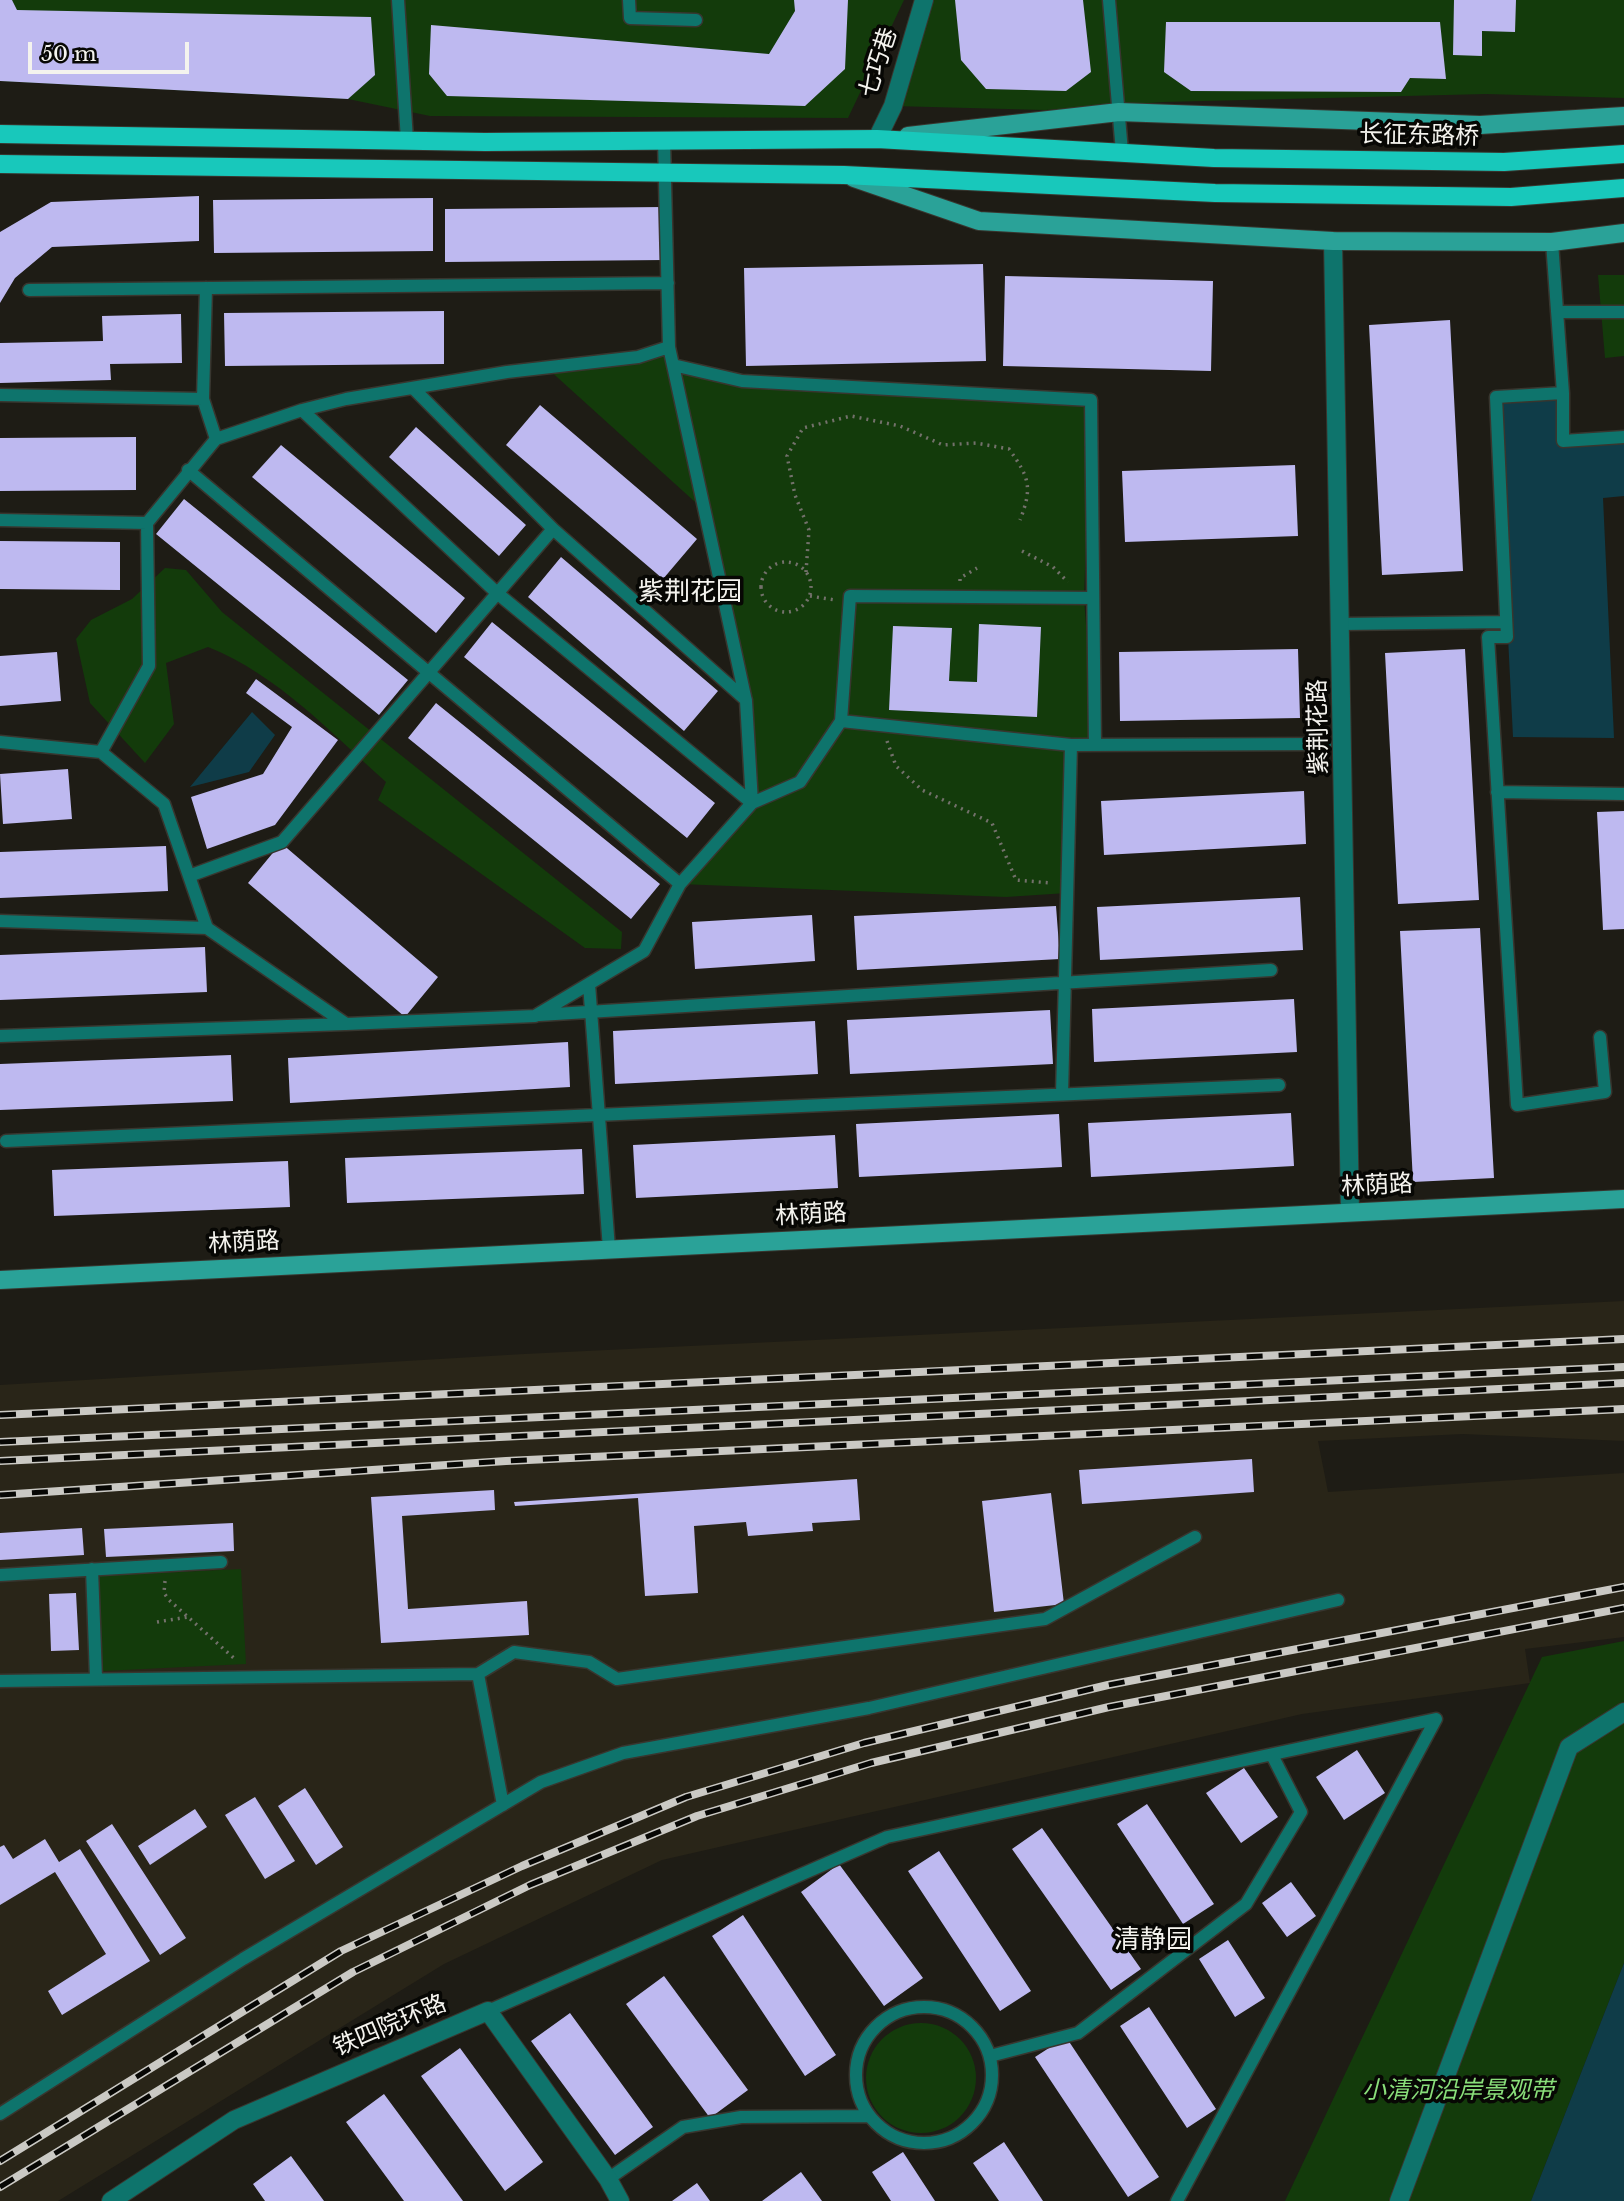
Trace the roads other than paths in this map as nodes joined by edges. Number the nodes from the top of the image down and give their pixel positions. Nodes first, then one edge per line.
1 (398, 0) edge
2 (629, 0) edge
3 (924, 0) edge
4 (1110, 0) edge
5 (696, 20) dead end
6 (1119, 112) junction
7 (1624, 116) edge
8 (0, 134) edge
9 (877, 139) junction
10 (407, 140) junction
11 (664, 140) junction
12 (1122, 152) junction
13 (1624, 154) edge
14 (0, 164) edge
15 (665, 172) junction
16 (844, 175) junction
17 (1624, 188) edge
18 (1624, 233) edge
19 (1334, 241) junction
20 (1552, 242) junction
21 (668, 283) junction
22 (206, 288) junction
23 (29, 290) dead end
24 (1557, 312) junction
25 (1624, 312) edge
26 (669, 347) junction
27 (673, 365) junction
28 (414, 389) junction
29 (1563, 393) junction
30 (0, 395) edge
31 (202, 399) junction
32 (302, 410) junction
33 (1624, 437) edge
34 (216, 439) junction
35 (188, 470) junction
36 (0, 520) edge
37 (147, 523) junction
38 (553, 529) junction
39 (498, 593) junction
40 (1088, 598) junction
41 (1506, 622) junction
42 (1342, 624) junction
43 (429, 673) junction
44 (746, 701) junction
45 (841, 721) junction
46 (0, 742) edge
47 (1325, 744) dead end
48 (1071, 745) junction
49 (1095, 745) junction
50 (101, 752) junction
51 (1497, 792) junction
52 (1624, 794) edge
53 (752, 803) junction
54 (189, 876) junction
55 (680, 884) junction
56 (0, 921) edge
57 (206, 928) junction
58 (1271, 970) dead end
59 (1065, 982) junction
60 (589, 984) junction
61 (591, 1012) junction
62 (535, 1016) junction
63 (346, 1024) junction
64 (0, 1036) edge
65 (1600, 1037) dead end
66 (1279, 1085) dead end
67 (1062, 1094) junction
68 (599, 1115) junction
69 (6, 1141) dead end
70 (1624, 1199) edge
71 (1350, 1212) junction
72 (609, 1250) junction
73 (0, 1280) edge
74 (1195, 1537) dead end
75 (221, 1562) dead end
76 (92, 1569) junction
77 (0, 1574) edge
78 (1338, 1600) dead end
79 (478, 1674) junction
80 (96, 1678) junction
81 (0, 1681) edge
82 (1624, 1712) edge
83 (1272, 1755) junction
84 (503, 1805) junction
85 (488, 2011) junction
86 (990, 2056) junction
87 (0, 2114) edge
88 (869, 2116) junction
89 (608, 2179) junction
90 (111, 2201) edge
91 (620, 2201) edge
92 (1177, 2201) edge
93 (1399, 2201) edge

1 - 10 lane
2 - 5 lane
3 - 9 street, 七巧巷
4 - 6 lane
6 - 7 street
6 - 9 street
6 - 12 lane
8 - 10 main road, 长征东路桥
9 - 11 main road, 长征东路桥
9 - 12 main road, 长征东路桥
10 - 11 main road, 长征东路桥
11 - 15 lane
12 - 13 main road, 长征东路桥
14 - 15 main road
15 - 16 main road
15 - 21 lane
16 - 17 main road
16 - 19 street
18 - 20 street
19 - 20 street
19 - 42 street, 紫荆花路
20 - 24 lane
21 - 22 lane
21 - 26 lane
22 - 23 lane
22 - 31 lane
24 - 25 lane
24 - 29 lane
26 - 27 lane
26 - 28 lane
27 - 40 lane
27 - 44 lane
28 - 32 lane
28 - 38 lane
29 - 33 lane
29 - 41 lane
30 - 31 lane
31 - 34 lane
32 - 34 lane
32 - 39 lane
34 - 35 lane
35 - 37 lane
35 - 43 lane
36 - 37 lane
37 - 50 lane
38 - 39 lane
38 - 44 lane
39 - 43 lane
39 - 53 lane
40 - 45 lane
40 - 49 lane
41 - 42 lane
41 - 51 lane
42 - 71 street, 紫荆花路
43 - 54 lane
43 - 55 lane
44 - 53 lane
45 - 48 lane
45 - 53 lane
46 - 50 lane
47 - 49 lane
48 - 49 lane
48 - 59 lane
50 - 54 lane
51 - 52 lane
51 - 65 lane
53 - 55 lane
54 - 57 lane
55 - 60 lane
56 - 57 lane
57 - 63 lane
58 - 59 lane
59 - 61 lane
59 - 67 lane
60 - 61 lane
60 - 62 lane
61 - 62 lane
61 - 68 lane
62 - 63 lane
63 - 64 lane
66 - 67 lane
67 - 68 lane
68 - 69 lane
68 - 72 lane
70 - 71 street, 林荫路
71 - 72 street, 林荫路
72 - 73 street, 林荫路
74 - 79 lane
75 - 76 lane
76 - 77 lane
76 - 80 lane
78 - 84 lane
79 - 80 lane
79 - 84 lane
80 - 81 lane
82 - 93 street
83 - 85 lane
83 - 86 lane
83 - 92 lane
84 - 87 lane
85 - 89 street
85 - 90 street, 铁四院环路
86 - 88 lane
86 - 88 lane
88 - 89 lane
89 - 91 street

